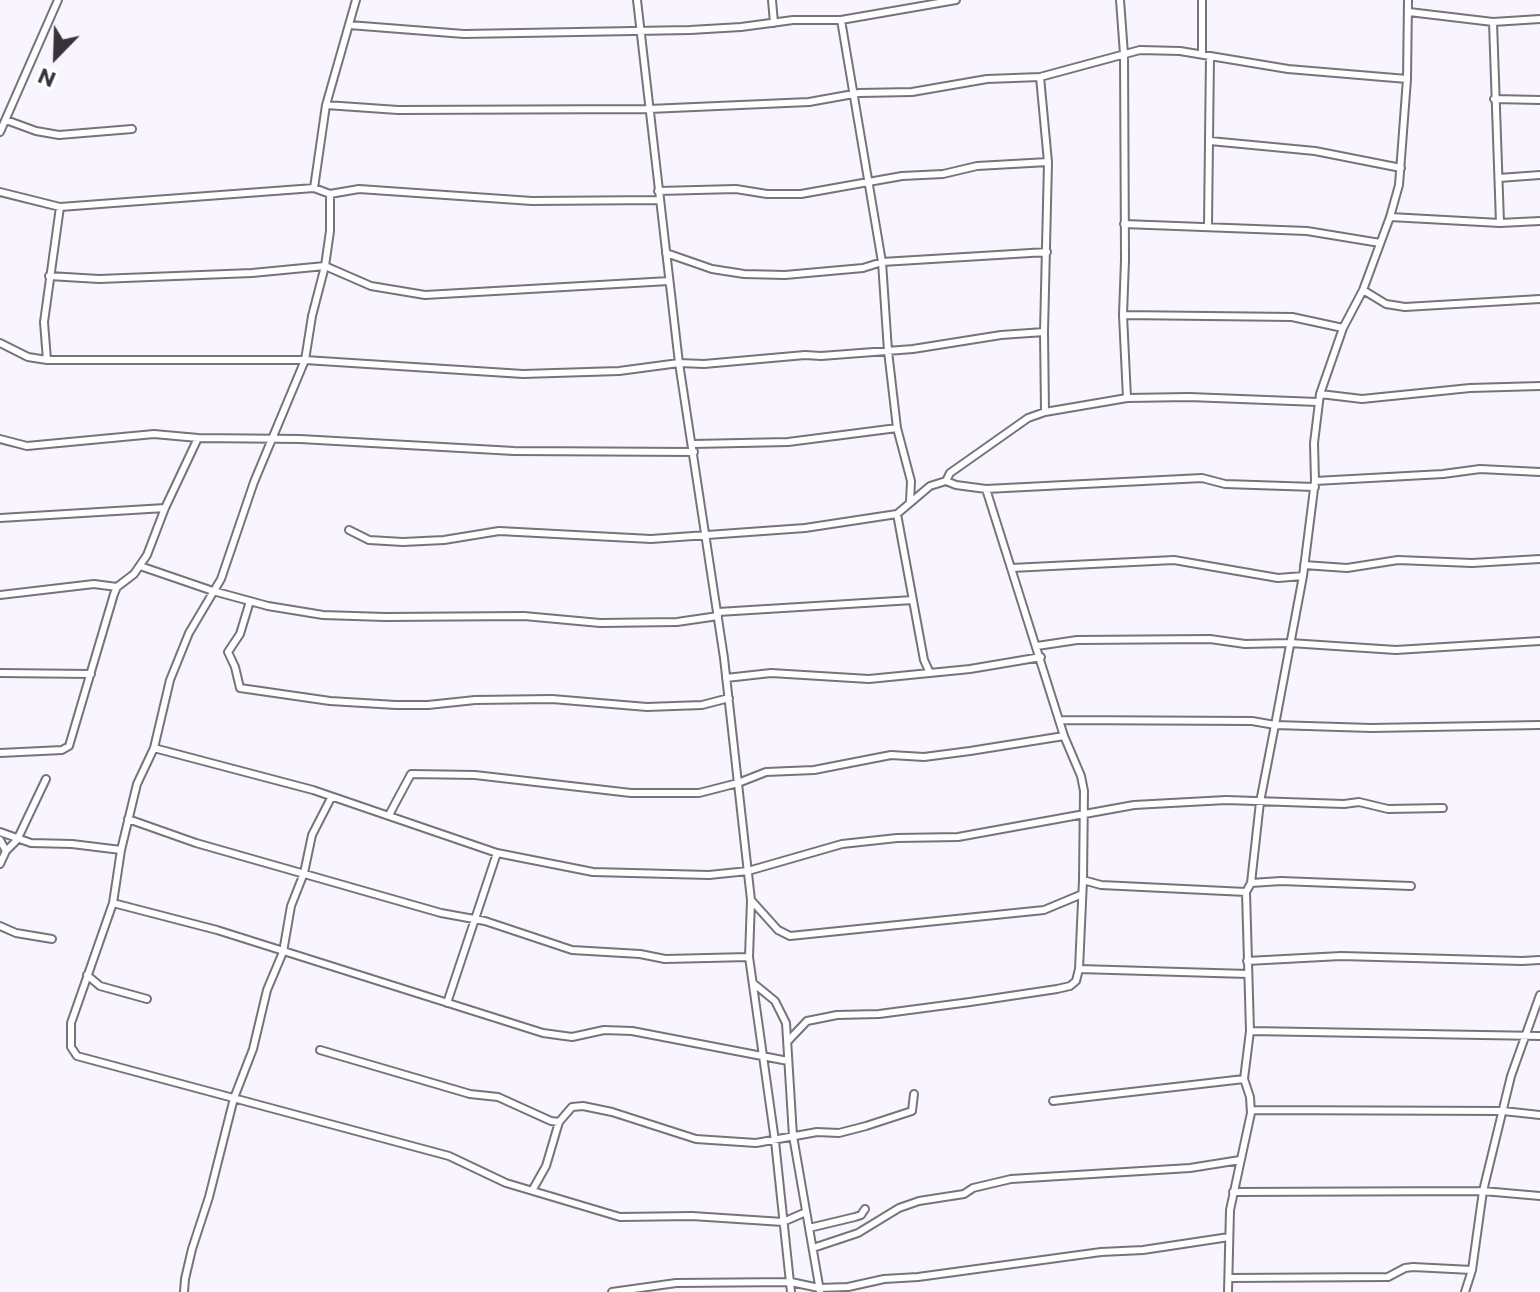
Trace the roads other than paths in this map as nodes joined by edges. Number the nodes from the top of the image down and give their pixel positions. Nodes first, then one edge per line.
1 (58, 0) edge
2 (356, 0) edge
3 (637, 0) edge
4 (772, 0) edge
5 (956, 0) edge
6 (1120, 0) edge
7 (1202, 0) edge
8 (1408, 0) edge
9 (933, 1) edge
10 (1409, 12) junction
11 (1540, 19) edge
12 (841, 20) junction
13 (1493, 22) junction
14 (774, 23) junction
15 (349, 25) junction
16 (640, 31) junction
17 (1124, 54) junction
18 (1206, 55) junction
19 (1040, 77) junction
20 (1407, 79) junction
21 (853, 96) junction
22 (1494, 99) junction
23 (1540, 100) edge
24 (326, 105) junction
25 (649, 109) junction
26 (6, 120) junction
27 (132, 129) dead end
28 (0, 132) edge
29 (1210, 141) junction
30 (1048, 162) junction
31 (1401, 168) junction
32 (1540, 175) edge
33 (1499, 178) junction
34 (869, 183) junction
35 (314, 188) junction
36 (658, 191) junction
37 (0, 192) edge
38 (330, 194) junction
39 (659, 200) junction
40 (60, 207) junction
41 (1390, 217) junction
42 (1540, 221) edge
43 (1500, 223) junction
44 (1124, 224) junction
45 (1208, 225) junction
46 (1380, 243) junction
47 (1047, 252) junction
48 (666, 253) junction
49 (882, 262) junction
50 (325, 266) junction
51 (49, 276) junction
52 (669, 281) junction
53 (1363, 290) junction
54 (1540, 299) edge
55 (1123, 315) junction
56 (1343, 328) junction
57 (1044, 332) junction
58 (0, 343) edge
59 (888, 351) junction
60 (47, 360) junction
61 (305, 360) junction
62 (679, 363) junction
63 (1540, 386) edge
64 (1127, 398) junction
65 (1319, 398) junction
66 (1045, 412) junction
67 (897, 428) junction
68 (198, 438) junction
69 (0, 439) edge
70 (271, 439) junction
71 (693, 448) junction
72 (1540, 472) edge
73 (911, 481) junction
74 (946, 481) junction
75 (1315, 484) junction
76 (930, 486) junction
77 (986, 489) junction
78 (910, 502) junction
79 (165, 508) junction
80 (897, 514) junction
81 (0, 518) edge
82 (349, 530) dead end
83 (707, 535) junction
84 (1540, 559) edge
85 (1304, 565) junction
86 (140, 566) junction
87 (1011, 568) junction
88 (1303, 576) junction
89 (117, 587) junction
90 (213, 591) junction
91 (0, 595) edge
92 (913, 600) junction
93 (250, 601) junction
94 (718, 614) junction
95 (1540, 641) edge
96 (1290, 643) junction
97 (1037, 646) junction
98 (1041, 657) junction
99 (929, 671) junction
100 (0, 673) edge
101 (91, 674) junction
102 (726, 678) junction
103 (729, 698) junction
104 (1059, 720) junction
105 (1275, 725) junction
106 (1540, 725) edge
107 (1064, 736) junction
108 (154, 748) junction
109 (0, 753) edge
110 (46, 779) dead end
111 (738, 783) junction
112 (331, 798) junction
113 (1260, 802) junction
114 (1443, 808) dead end
115 (1083, 814) junction
116 (389, 815) junction
117 (128, 819) junction
118 (0, 832) edge
119 (0, 840) edge
120 (17, 840) junction
121 (121, 850) junction
122 (6, 851) junction
123 (497, 853) junction
124 (0, 864) edge
125 (748, 871) junction
126 (304, 873) junction
127 (1083, 880) junction
128 (1251, 883) junction
129 (1411, 886) dead end
130 (1246, 892) junction
131 (1080, 895) junction
132 (751, 900) junction
133 (113, 903) junction
134 (473, 919) junction
135 (0, 926) edge
136 (52, 939) dead end
137 (283, 952) junction
138 (749, 957) junction
139 (1540, 960) edge
140 (1247, 961) junction
141 (1079, 969) junction
142 (1248, 974) junction
143 (87, 975) junction
144 (753, 983) junction
145 (1540, 995) edge
146 (147, 999) dead end
147 (447, 1003) junction
148 (1250, 1031) junction
149 (1524, 1035) junction
150 (1540, 1036) edge
151 (788, 1041) junction
152 (320, 1050) dead end
153 (762, 1056) junction
154 (788, 1061) junction
155 (1244, 1079) junction
156 (914, 1094) dead end
157 (234, 1098) junction
158 (1053, 1101) dead end
159 (1251, 1110) junction
160 (1503, 1111) junction
161 (1540, 1115) edge
162 (559, 1122) junction
163 (793, 1136) junction
164 (775, 1141) junction
165 (1240, 1160) junction
166 (533, 1189) junction
167 (1483, 1191) junction
168 (1233, 1192) junction
169 (1540, 1196) edge
170 (865, 1209) dead end
171 (806, 1212) junction
172 (783, 1222) junction
173 (809, 1228) junction
174 (1229, 1237) junction
175 (813, 1248) junction
176 (1472, 1270) junction
177 (1229, 1278) junction
178 (791, 1282) junction
179 (820, 1290) edge
180 (184, 1292) edge
181 (612, 1292) edge
182 (791, 1292) edge
183 (1228, 1292) edge
184 (1465, 1292) edge

1 - 26 street
2 - 15 street
3 - 16 street
4 - 14 street
5 - 9 street
6 - 17 street
7 - 18 street
8 - 10 street
9 - 12 street
10 - 13 street
10 - 20 street
11 - 13 street
12 - 14 street
12 - 21 street
13 - 22 street
14 - 16 street
15 - 16 street
15 - 24 street
16 - 25 street
17 - 18 street
17 - 19 street
17 - 44 street
18 - 20 street
18 - 29 street
19 - 21 street
19 - 30 street
20 - 31 street
21 - 25 street
21 - 34 street
22 - 23 street
22 - 33 street
24 - 25 street
24 - 35 street
25 - 36 street
26 - 27 street
26 - 28 street
29 - 31 street
29 - 45 street
30 - 34 street
30 - 47 street
31 - 41 street
32 - 33 street
33 - 43 street
34 - 36 street
34 - 49 street
35 - 38 street
35 - 40 street
36 - 39 street
37 - 40 street
38 - 39 street
38 - 50 street
39 - 48 street
40 - 51 street
41 - 43 street
41 - 46 street
42 - 43 street
44 - 45 street
44 - 55 street
45 - 46 street
46 - 53 street
47 - 49 street
47 - 57 street
48 - 49 street
48 - 52 street
49 - 59 street
50 - 51 street
50 - 52 street
50 - 61 street
51 - 60 street
52 - 62 street
53 - 54 street
53 - 56 street
55 - 56 street
55 - 64 street
56 - 65 street
57 - 59 street
57 - 66 street
58 - 60 street
59 - 62 street
59 - 67 street
60 - 61 street
61 - 62 street
61 - 70 street
62 - 71 street
63 - 65 street
64 - 65 street
64 - 66 street
65 - 75 street
66 - 74 street
67 - 71 street
67 - 73 street
68 - 69 street
68 - 70 street
68 - 79 street
70 - 71 street
70 - 90 street
71 - 83 street
72 - 75 street
73 - 76 street
73 - 78 street
74 - 76 street
74 - 77 street
75 - 77 street
75 - 85 street
76 - 78 street
77 - 87 street
78 - 80 street
79 - 81 street
79 - 86 street
80 - 83 street
80 - 92 street
82 - 83 street
83 - 94 street
84 - 85 street
85 - 88 street
86 - 89 street
86 - 90 street
87 - 88 street
87 - 97 street
88 - 96 street
89 - 91 street
89 - 101 street
90 - 93 street
90 - 108 street
92 - 94 street
92 - 99 street
93 - 94 street
93 - 103 street
94 - 102 street
95 - 96 street
96 - 97 street
96 - 105 street
97 - 98 street
98 - 99 street
98 - 104 street
99 - 102 street
100 - 101 street
101 - 109 street
102 - 103 street
103 - 111 street
104 - 105 street
104 - 107 street
105 - 106 street
105 - 113 street
107 - 111 street
107 - 115 street
108 - 112 street
108 - 117 street
110 - 120 street
111 - 116 street
111 - 125 street
112 - 116 street
112 - 126 street
113 - 114 street
113 - 115 street
113 - 128 street
115 - 125 street
115 - 127 street
116 - 123 street
117 - 121 street
117 - 126 street
118 - 120 street
119 - 122 street
120 - 121 street
120 - 122 street
121 - 133 street
122 - 124 street
123 - 125 street
123 - 134 street
125 - 132 street
126 - 134 street
126 - 137 street
127 - 130 street
127 - 131 street
128 - 129 street
128 - 130 street
130 - 140 street
131 - 132 street
131 - 141 street
132 - 138 street
133 - 137 street
133 - 143 street
134 - 138 street
134 - 147 street
135 - 136 street
137 - 147 street
137 - 157 street
138 - 144 street
139 - 140 street
140 - 142 street
141 - 142 street
141 - 151 street
142 - 148 street
143 - 146 street
143 - 157 street
144 - 151 street
144 - 153 street
145 - 149 street
147 - 153 street
148 - 149 street
148 - 155 street
149 - 150 street
149 - 160 street
151 - 154 street
152 - 162 street
153 - 154 street
153 - 164 street
154 - 163 street
155 - 158 street
155 - 159 street
156 - 163 street
157 - 166 street
157 - 180 street
159 - 160 street
159 - 165 street
160 - 161 street
160 - 167 street
162 - 164 street
162 - 166 street
163 - 164 street
163 - 171 street
164 - 172 street
165 - 168 street
165 - 175 street
166 - 172 street
167 - 168 street
167 - 169 street
167 - 176 street
168 - 174 street
170 - 173 street
171 - 172 street
171 - 173 street
172 - 178 street
173 - 175 street
174 - 177 street
174 - 179 street
175 - 179 street
176 - 177 street
176 - 184 street
177 - 183 street
178 - 179 street
178 - 181 street
178 - 182 street

